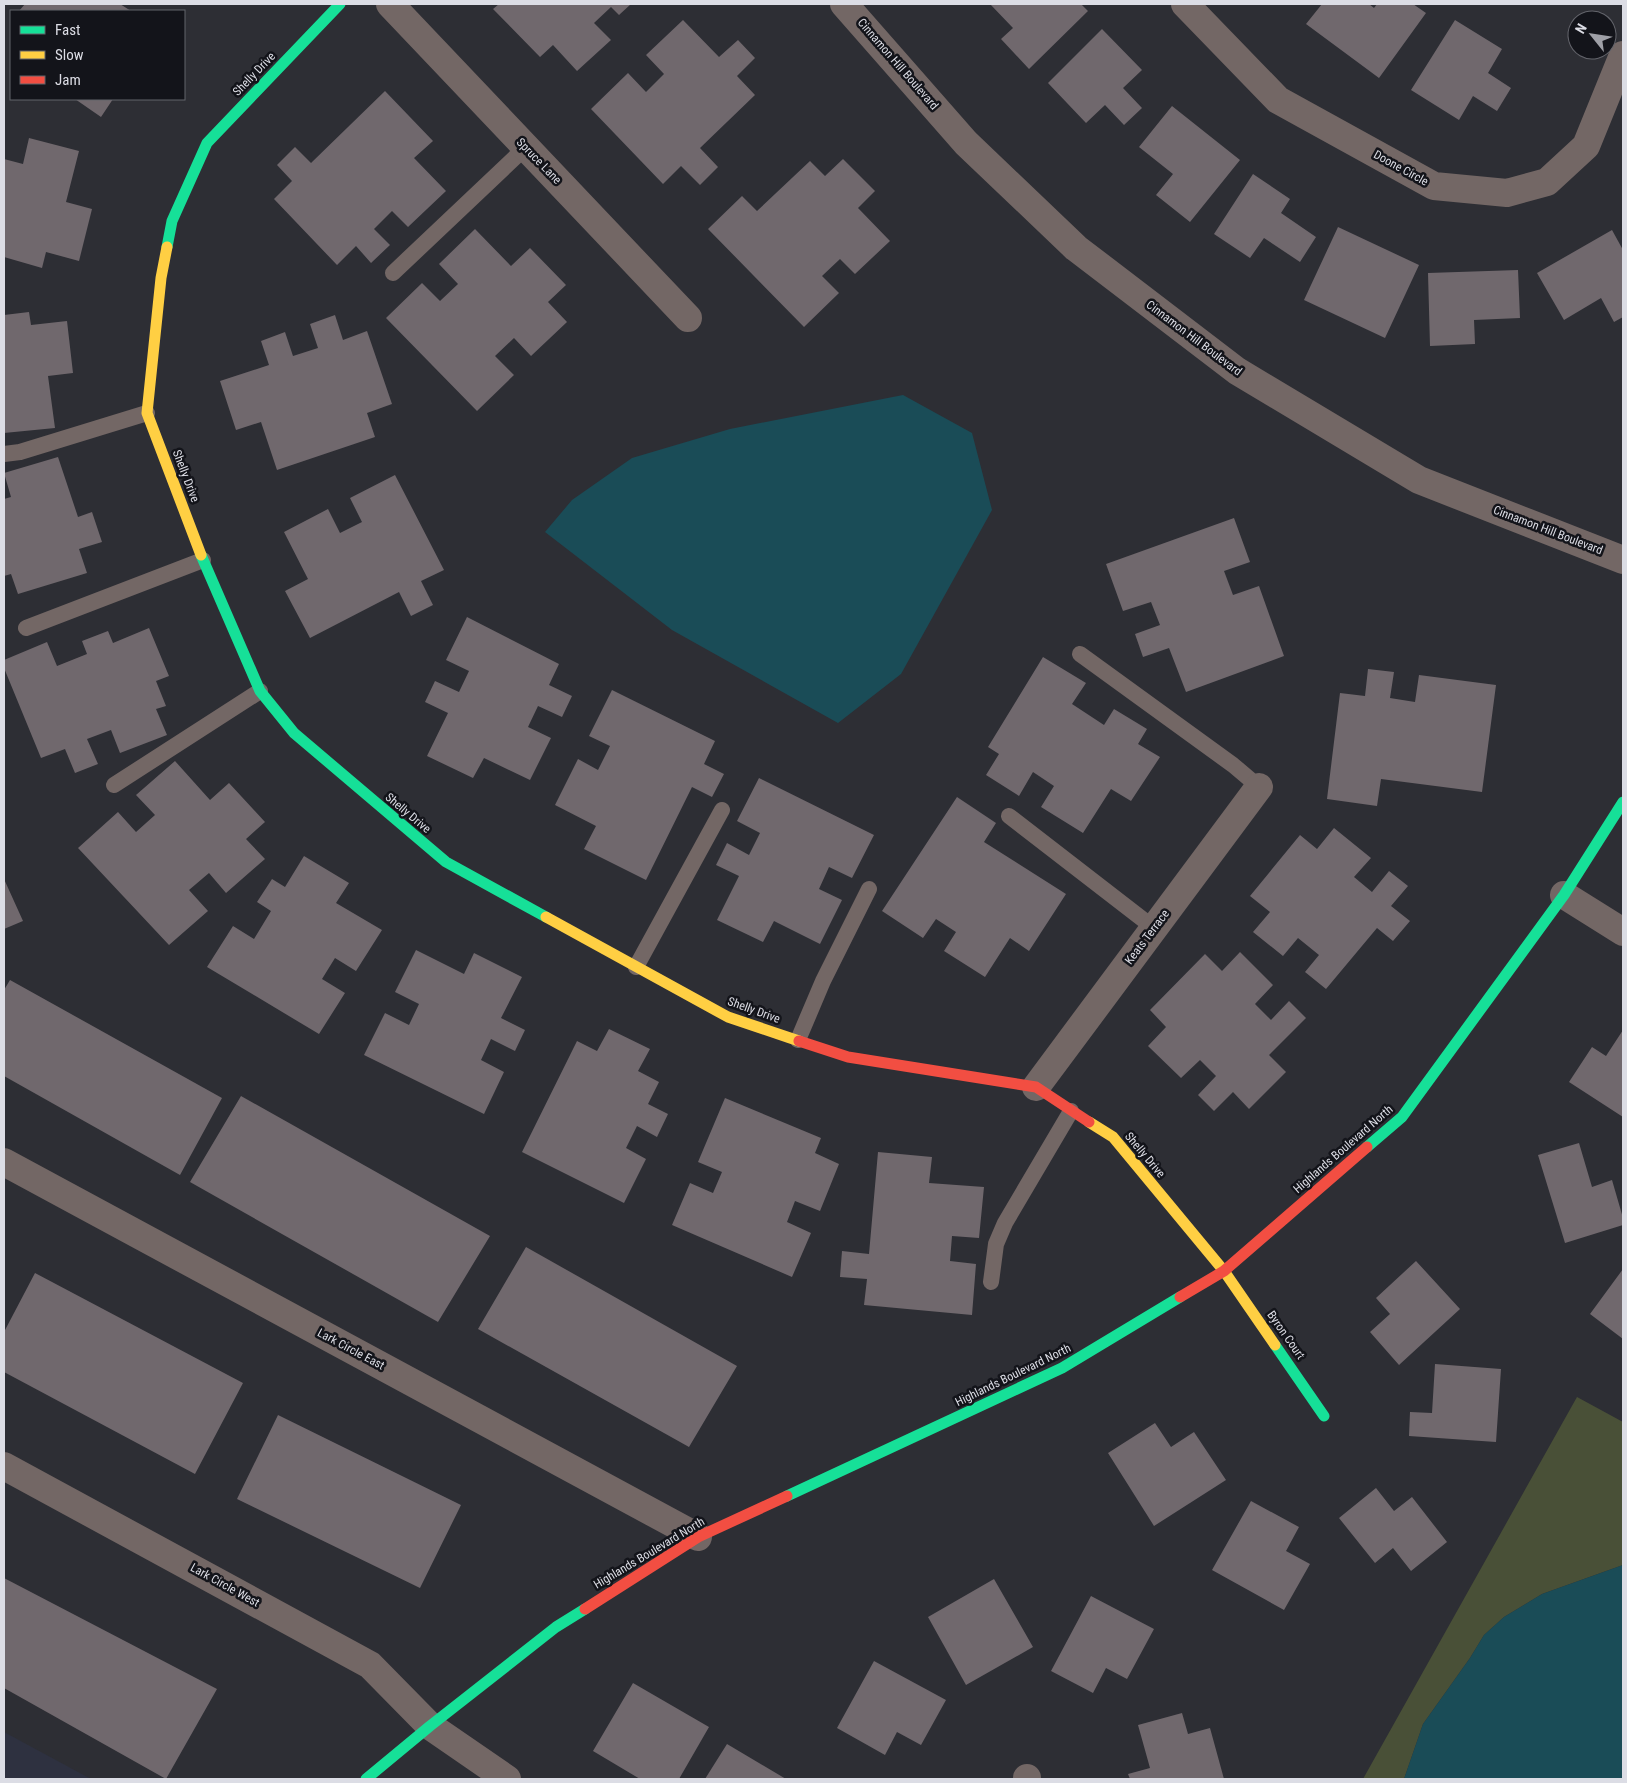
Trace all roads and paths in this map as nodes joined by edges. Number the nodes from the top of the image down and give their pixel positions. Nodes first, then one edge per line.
1 (340, 4) edge
2 (390, 4) edge
3 (1185, 4) edge
4 (855, 7) edge
5 (1623, 54) edge
6 (526, 147) junction
7 (393, 273) dead end
8 (688, 318) dead end
9 (147, 413) junction
10 (4, 454) edge
11 (202, 560) junction
12 (1623, 560) edge
13 (26, 628) dead end
14 (1080, 654) dead end
15 (260, 691) junction
16 (114, 785) dead end
17 (1259, 787) joint
18 (1623, 802) edge
19 (722, 810) dead end
20 (1009, 816) dead end
21 (869, 888) dead end
22 (1564, 895) junction
23 (1154, 928) junction
24 (1623, 932) edge
25 (636, 967) junction
26 (798, 1040) junction
27 (1036, 1087) junction
28 (1071, 1111) junction
29 (4, 1162) edge
30 (1224, 1271) junction
31 (991, 1282) dead end
32 (1324, 1416) dead end
33 (4, 1466) edge
34 (698, 1537) junction
35 (430, 1726) junction
36 (366, 1779) edge
37 (508, 1779) edge

1 - 9 street, Shelly Drive
2 - 6 street, Spruce Lane
3 - 5 street, Doone Circle
4 - 12 street, Cinnamon Hill Boulevard
6 - 7 lane
6 - 8 street, Spruce Lane
9 - 10 lane
9 - 11 street, Shelly Drive
11 - 13 lane
11 - 15 street, Shelly Drive
14 - 17 lane
15 - 16 lane
15 - 25 street, Shelly Drive
17 - 23 street, Keats Terrace
18 - 22 street, Highlands Boulevard North
19 - 25 lane
20 - 23 lane
21 - 26 lane
22 - 24 street
22 - 30 street, Highlands Boulevard North
23 - 27 street, Keats Terrace
25 - 26 street, Shelly Drive
26 - 27 street, Shelly Drive
27 - 28 street, Shelly Drive
28 - 30 street, Shelly Drive
28 - 31 lane
29 - 34 street, Lark Circle East
30 - 32 street, Byron Court
30 - 34 street, Highlands Boulevard North
33 - 35 street, Lark Circle West
34 - 35 street, Highlands Boulevard North
35 - 36 street, Highlands Boulevard North
35 - 37 street, Lark Circle West

